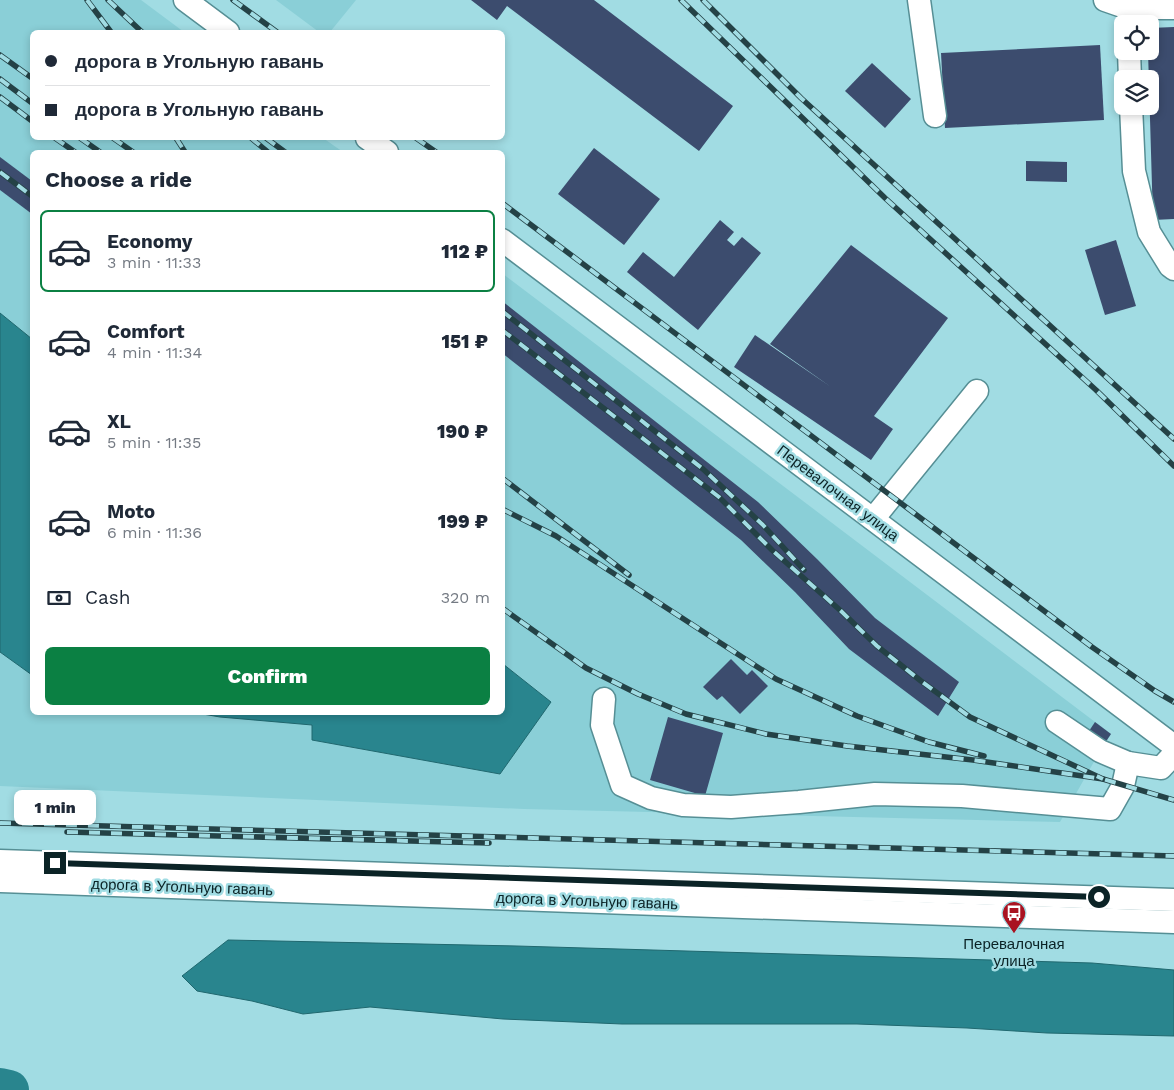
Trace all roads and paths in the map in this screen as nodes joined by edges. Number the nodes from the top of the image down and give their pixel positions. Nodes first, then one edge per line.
1 (186, 0) edge
2 (919, 0) edge
3 (1105, 0) edge
4 (1174, 8) edge
5 (1127, 15) edge
6 (1134, 15) edge
7 (225, 30) edge
8 (1131, 115) edge
9 (935, 116) dead end
10 (370, 140) edge
11 (384, 150) edge
12 (505, 242) edge
13 (1174, 269) edge
14 (977, 391) dead end
15 (872, 519) junction
16 (604, 699) dead end
17 (1057, 722) dead end
18 (1174, 746) edge
19 (1174, 754) edge
20 (1128, 763) junction
21 (0, 861) edge
22 (0, 881) edge
23 (1174, 900) edge
24 (1174, 922) edge

1 - 7 street
2 - 9 street
3 - 5 street
4 - 6 street
8 - 13 street
10 - 11 street
12 - 15 street, Перевалочная улица
14 - 15 street
15 - 18 street, Перевалочная улица
16 - 20 street
17 - 20 street
19 - 20 street
21 - 23 street, дорога в Угольную гавань
22 - 24 street, дорога в Угольную гавань

